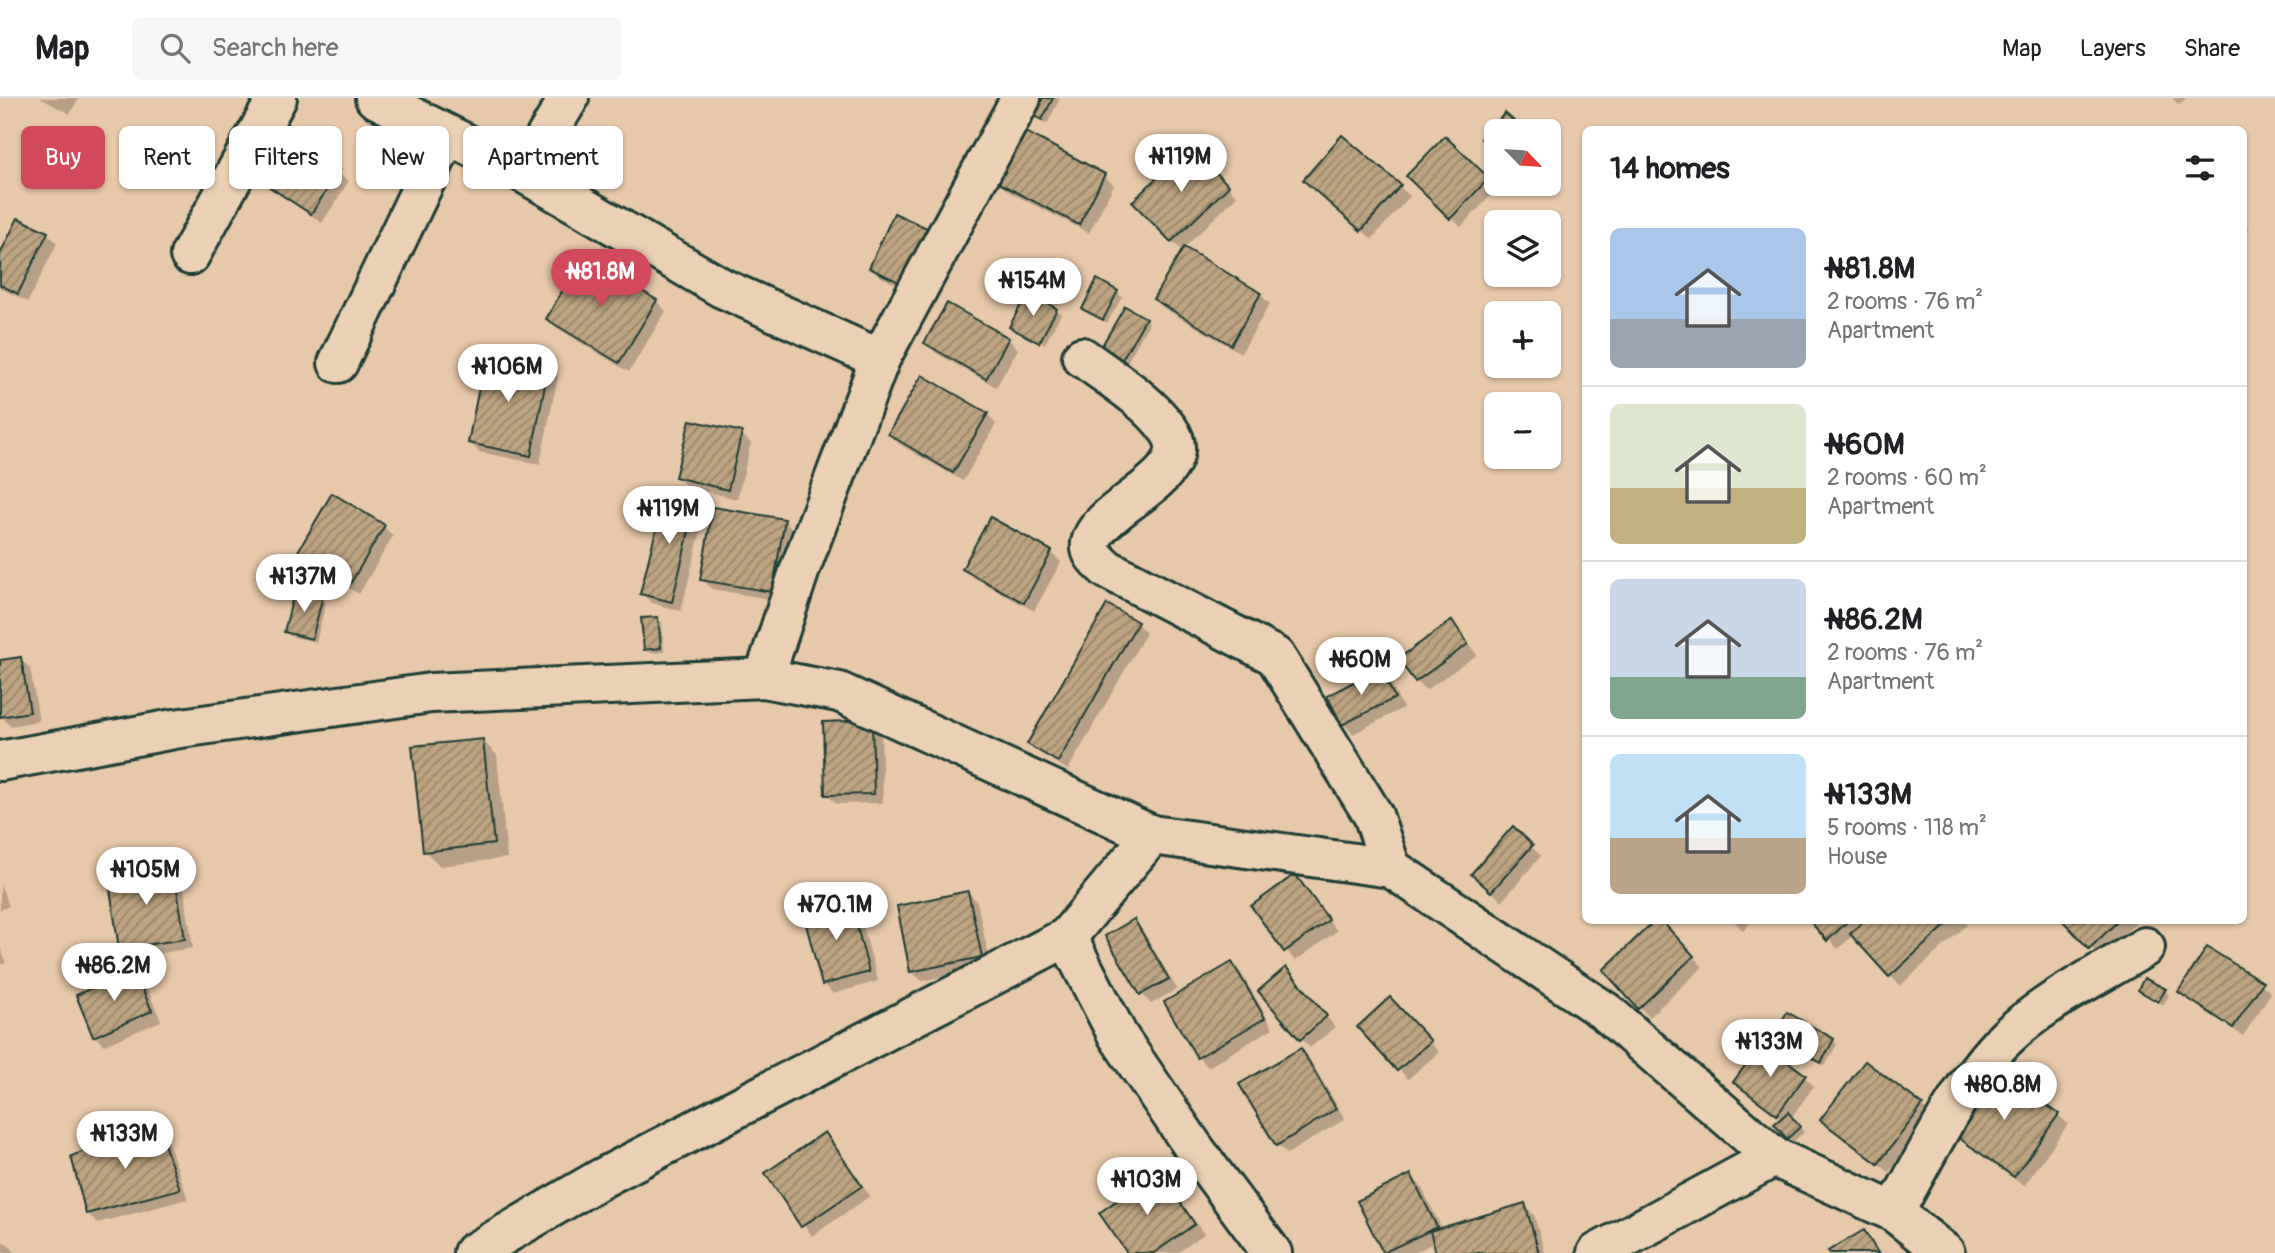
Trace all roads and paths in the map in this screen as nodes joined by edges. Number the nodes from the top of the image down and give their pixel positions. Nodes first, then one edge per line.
1 (277, 98) edge
2 (375, 98) edge
3 (569, 98) edge
4 (1021, 98) edge
5 (429, 126) edge
6 (552, 126) edge
7 (421, 189) edge
8 (552, 189) edge
9 (190, 255) dead end
10 (1082, 357) dead end
11 (880, 359) junction
12 (338, 363) dead end
13 (764, 678) junction
14 (0, 761) edge
15 (1152, 835) junction
16 (1391, 868) junction
17 (1067, 937) junction
18 (2145, 947) dead end
19 (1774, 1157) junction
20 (1894, 1212) junction
21 (473, 1253) edge
22 (1272, 1253) edge
23 (1597, 1253) edge
24 (1945, 1253) edge

1 - 9 street
2 - 5 street
3 - 6 street
4 - 11 street
7 - 12 street
8 - 11 street
10 - 16 street
11 - 13 street
13 - 14 street
13 - 15 street
15 - 16 street
15 - 17 street
16 - 19 street
17 - 21 street
17 - 22 street
18 - 20 street
19 - 20 street
19 - 23 street
20 - 24 street

